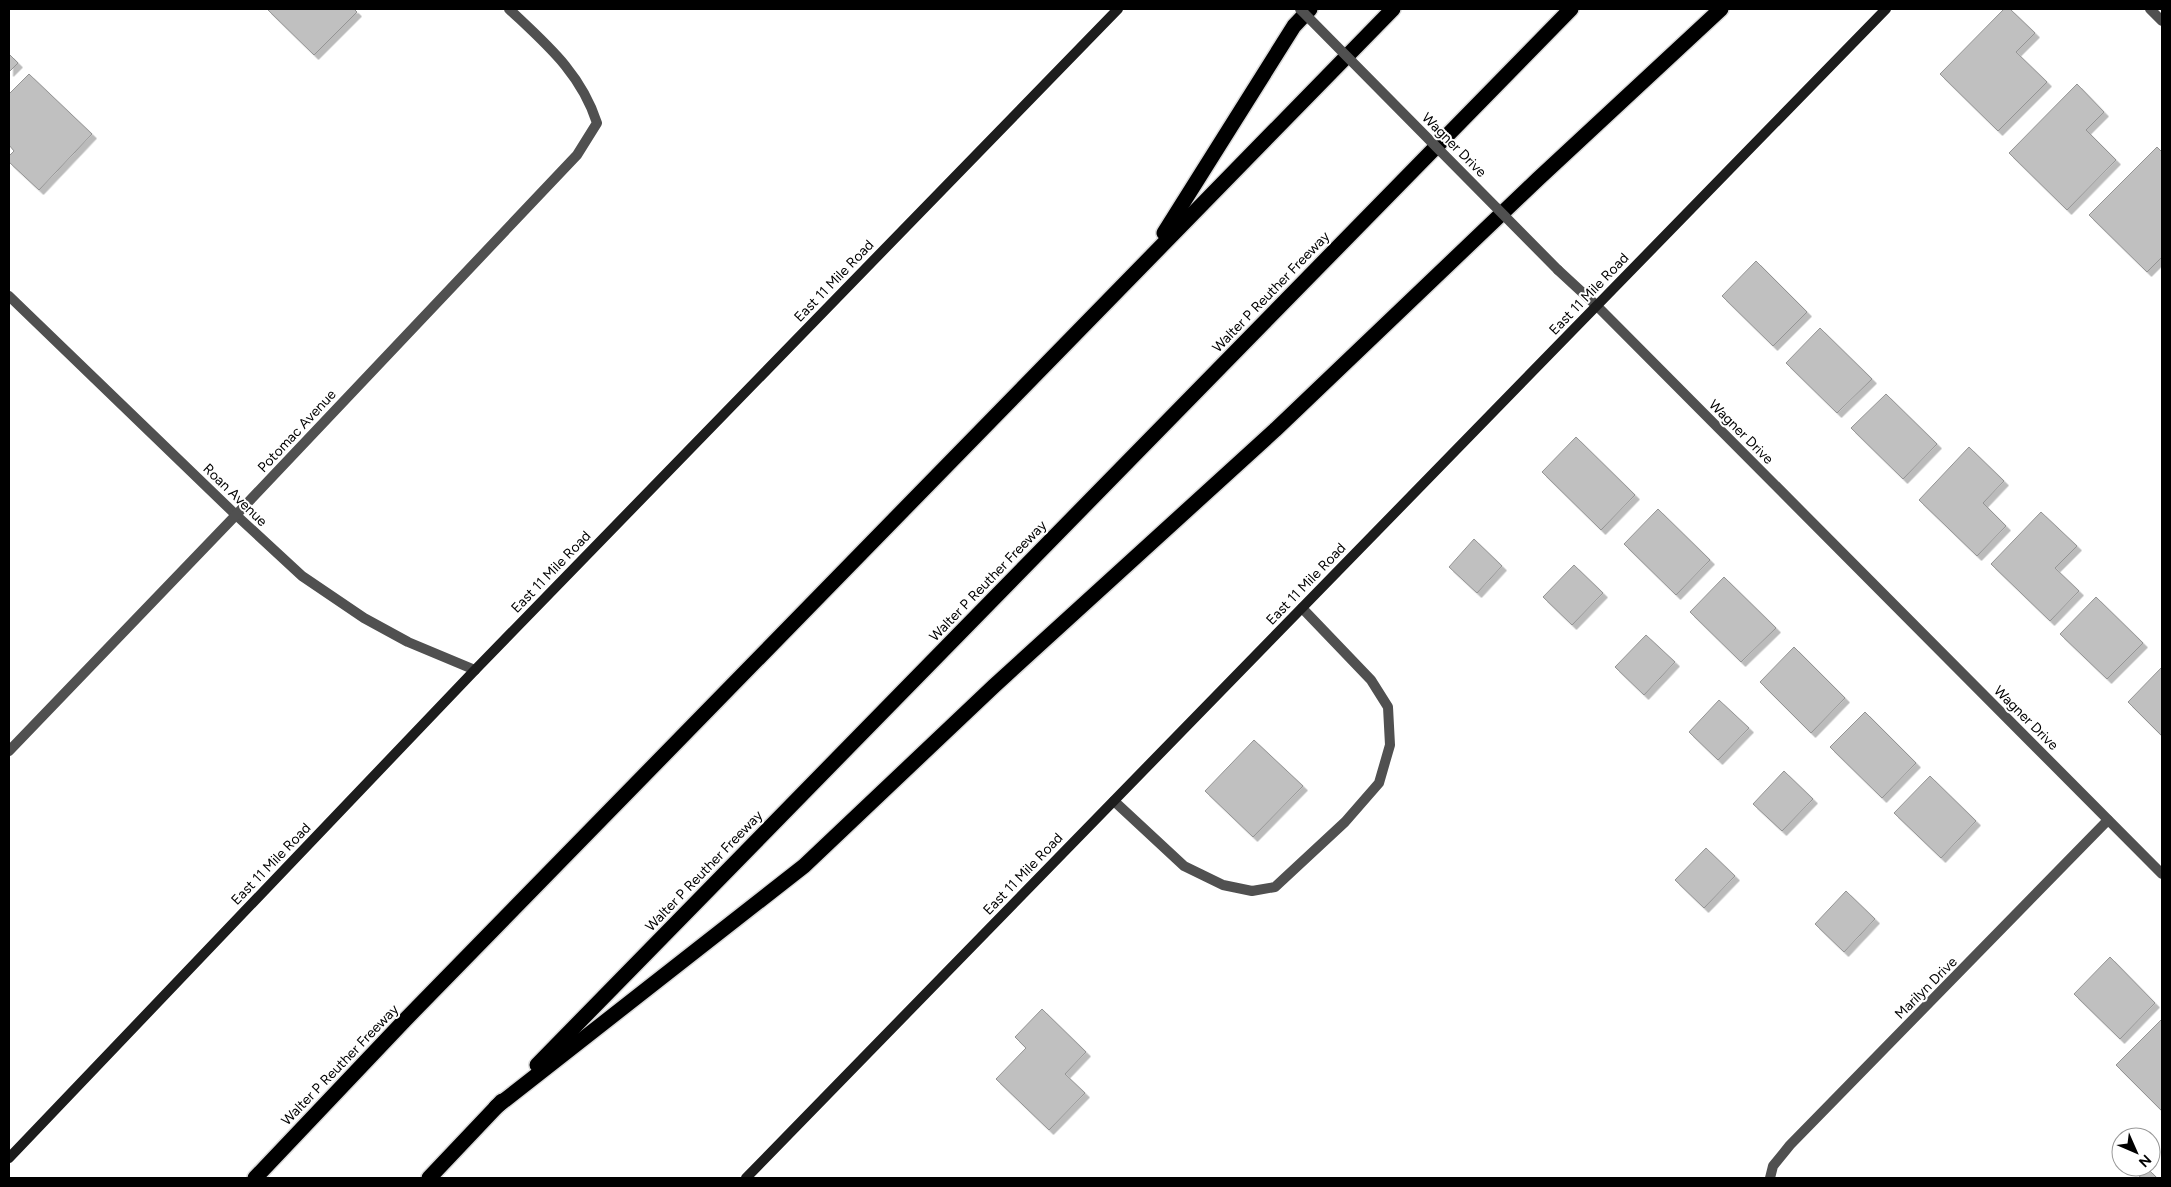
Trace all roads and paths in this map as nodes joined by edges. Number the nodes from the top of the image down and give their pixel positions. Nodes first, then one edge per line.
1 (509, 9) edge
2 (1118, 9) edge
3 (1300, 9) edge
4 (1310, 9) edge
5 (1393, 9) edge
6 (1571, 9) edge
7 (1721, 9) edge
8 (1886, 9) edge
9 (2150, 9) edge
10 (2162, 21) edge
11 (1148, 257) junction
12 (9, 296) edge
13 (1597, 306) junction
14 (236, 516) junction
15 (1302, 608) junction
16 (475, 670) junction
17 (9, 751) edge
18 (1114, 801) junction
19 (2108, 820) junction
20 (2162, 874) edge
21 (496, 1108) junction
22 (9, 1158) edge
23 (255, 1178) edge
24 (429, 1178) edge
25 (746, 1178) edge
26 (1770, 1178) edge

1 - 14 street, Potomac Avenue
2 - 16 main road, East 11 Mile Road
3 - 13 street, Wagner Drive, bridge
4 - 11 highway
5 - 11 highway, Walter P Reuther Freeway
6 - 21 highway, Walter P Reuther Freeway
7 - 21 highway
8 - 13 main road, East 11 Mile Road
9 - 10 street
11 - 23 highway, Walter P Reuther Freeway
12 - 14 street, Roan Avenue
13 - 15 main road, East 11 Mile Road
13 - 19 street, Wagner Drive
14 - 16 street, Roan Avenue
14 - 17 street, Potomac Avenue
15 - 18 main road, East 11 Mile Road
15 - 18 street
16 - 22 main road, East 11 Mile Road
18 - 25 main road, East 11 Mile Road
19 - 20 street, Wagner Drive
19 - 26 street, Marilyn Drive
21 - 24 highway, Walter P Reuther Freeway

